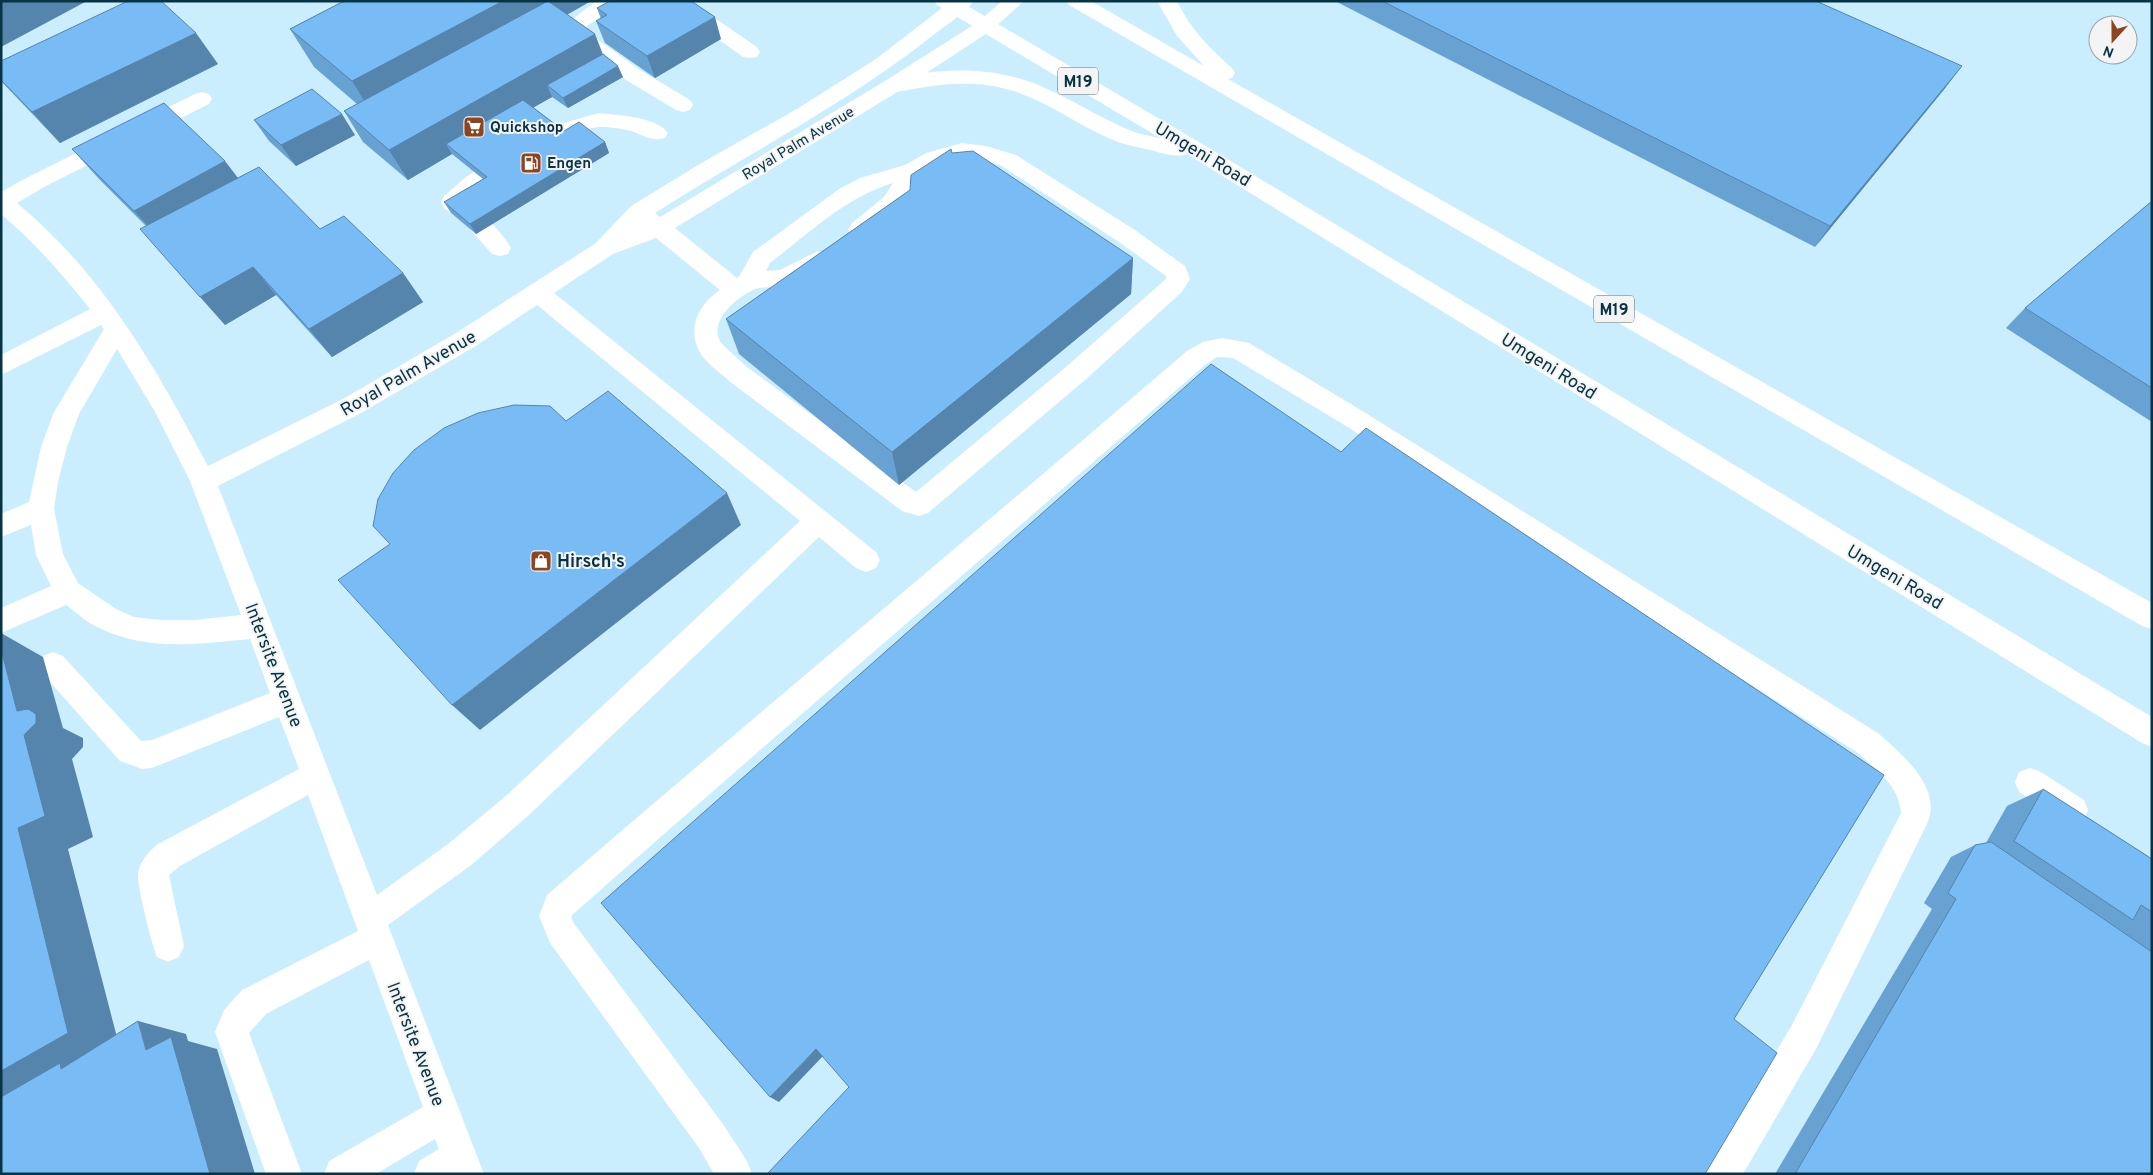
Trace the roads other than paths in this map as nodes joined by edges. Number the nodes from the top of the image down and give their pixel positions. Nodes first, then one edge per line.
1 (612, 1) edge
2 (670, 1) edge
3 (1014, 1) edge
4 (1076, 1) edge
5 (1166, 1) edge
6 (955, 4) edge
7 (986, 26) junction
8 (750, 52) dead end
9 (892, 86) junction
10 (202, 99) dead end
11 (684, 105) dead end
12 (1272, 113) junction
13 (657, 133) dead end
14 (1201, 152) junction
15 (912, 170) junction
16 (639, 212) junction
17 (7, 214) edge
18 (658, 228) junction
19 (500, 248) dead end
20 (604, 249) junction
21 (743, 286) junction
22 (538, 294) junction
23 (111, 320) junction
24 (1, 366) edge
25 (203, 481) junction
26 (41, 509) junction
27 (818, 520) junction
28 (1, 526) edge
29 (866, 560) dead end
30 (68, 591) junction
31 (2152, 617) edge
32 (1, 621) edge
33 (259, 626) junction
34 (53, 665) dead end
35 (288, 700) junction
36 (2152, 733) edge
37 (316, 775) junction
38 (2030, 782) dead end
39 (2095, 825) edge
40 (373, 929) junction
41 (168, 946) dead end
42 (442, 1115) junction
43 (452, 1168) edge
44 (284, 1174) edge
45 (342, 1174) edge
46 (734, 1174) edge
47 (1723, 1174) edge

1 - 11 main road
2 - 8 main road
3 - 7 main road, Royal Palm Avenue
4 - 12 main road, M19
5 - 12 main road
6 - 7 main road, Umgeni Road / M19
6 - 16 main road, Royal Palm Avenue
7 - 9 main road, Royal Palm Avenue
7 - 14 main road, Umgeni Road / M19
9 - 14 main road
9 - 18 main road, Royal Palm Avenue
10 - 17 main road
12 - 31 main road, M19
13 - 19 main road
14 - 36 main road, Umgeni Road / M19
15 - 21 main road
15 - 21 main road
15 - 21 main road
16 - 18 main road
16 - 20 main road, Royal Palm Avenue
17 - 23 main road, Intersite Avenue
18 - 20 main road, Royal Palm Avenue
18 - 21 main road
20 - 22 main road, Royal Palm Avenue
22 - 25 main road, Royal Palm Avenue
22 - 27 main road
23 - 24 main road
23 - 25 main road, Intersite Avenue
23 - 26 main road
25 - 33 main road, Intersite Avenue
26 - 28 main road
26 - 30 main road
27 - 29 main road
27 - 40 main road
30 - 32 main road
30 - 33 main road
33 - 35 main road, Intersite Avenue
34 - 35 main road
35 - 37 main road, Intersite Avenue
37 - 40 main road, Intersite Avenue
37 - 41 main road
38 - 39 main road
40 - 42 main road, Intersite Avenue
40 - 44 main road
42 - 43 main road, Intersite Avenue
42 - 45 main road
46 - 47 main road

